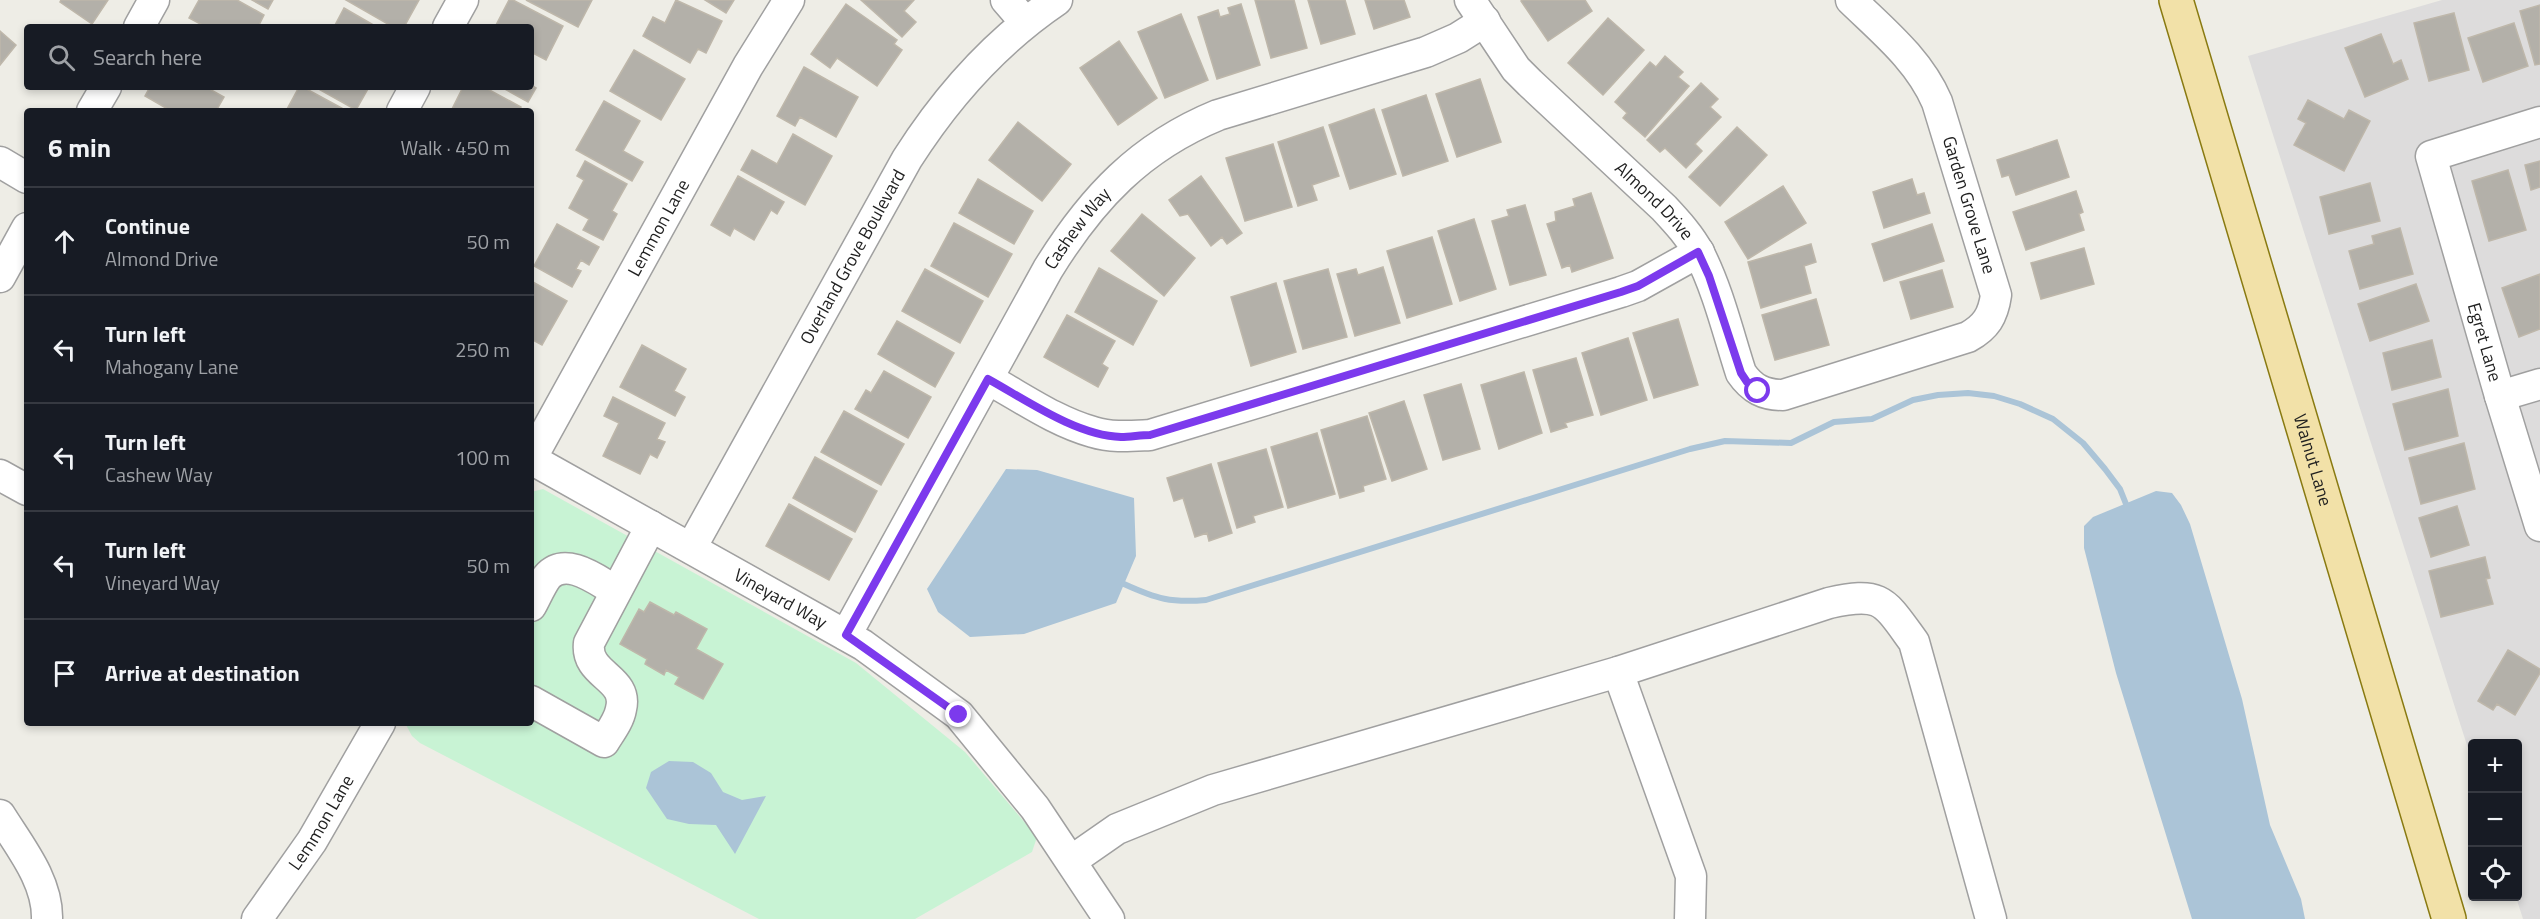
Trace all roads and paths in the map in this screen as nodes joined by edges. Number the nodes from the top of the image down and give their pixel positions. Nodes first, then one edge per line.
1 (154, 0) edge
2 (463, 0) edge
3 (789, 0) edge
4 (1006, 0) edge
5 (1057, 0) edge
6 (1851, 0) edge
7 (2176, 0) edge
8 (1478, 11) edge
9 (1025, 22) junction
10 (141, 24) edge
11 (450, 24) edge
12 (104, 90) edge
13 (413, 90) edge
14 (94, 108) edge
15 (404, 108) edge
16 (2540, 123) edge
17 (0, 162) edge
18 (24, 176) edge
19 (24, 233) edge
20 (1698, 252) junction
21 (0, 277) edge
22 (1877, 365) joint
23 (988, 379) junction
24 (2540, 384) edge
25 (2500, 396) junction
26 (534, 454) edge
27 (534, 461) edge
28 (0, 475) edge
29 (24, 488) edge
30 (651, 526) junction
31 (2540, 526) edge
32 (691, 548) junction
33 (616, 591) junction
34 (534, 601) edge
35 (846, 635) junction
36 (1618, 672) junction
37 (534, 703) edge
38 (378, 726) edge
39 (0, 815) edge
40 (1071, 861) junction
41 (47, 919) edge
42 (257, 919) edge
43 (1109, 919) edge
44 (1690, 919) edge
45 (1991, 919) edge
46 (2449, 919) edge

1 - 10 street
2 - 11 street
3 - 26 street, Lemmon Lane
4 - 9 street
5 - 9 street, Overland Grove Boulevard
6 - 22 street, Garden Grove Lane
7 - 46 main road, Walnut Lane
8 - 20 street, Almond Drive
8 - 23 street, Cashew Way
9 - 32 street, Overland Grove Boulevard
12 - 14 street
13 - 15 street
16 - 25 street, Egret Lane
17 - 18 street
19 - 21 street
20 - 22 street, Almond Drive
20 - 23 street
23 - 35 street, Cashew Way
24 - 25 street
25 - 31 street, Egret Lane
27 - 30 street, Vineyard Way
28 - 29 street
30 - 32 street, Vineyard Way
30 - 33 street
32 - 35 street, Vineyard Way
33 - 34 street
33 - 37 street
35 - 40 street, Vineyard Way
36 - 40 street
36 - 44 street
36 - 45 street
38 - 42 street, Lemmon Lane
39 - 41 street
40 - 43 street, Vineyard Way

